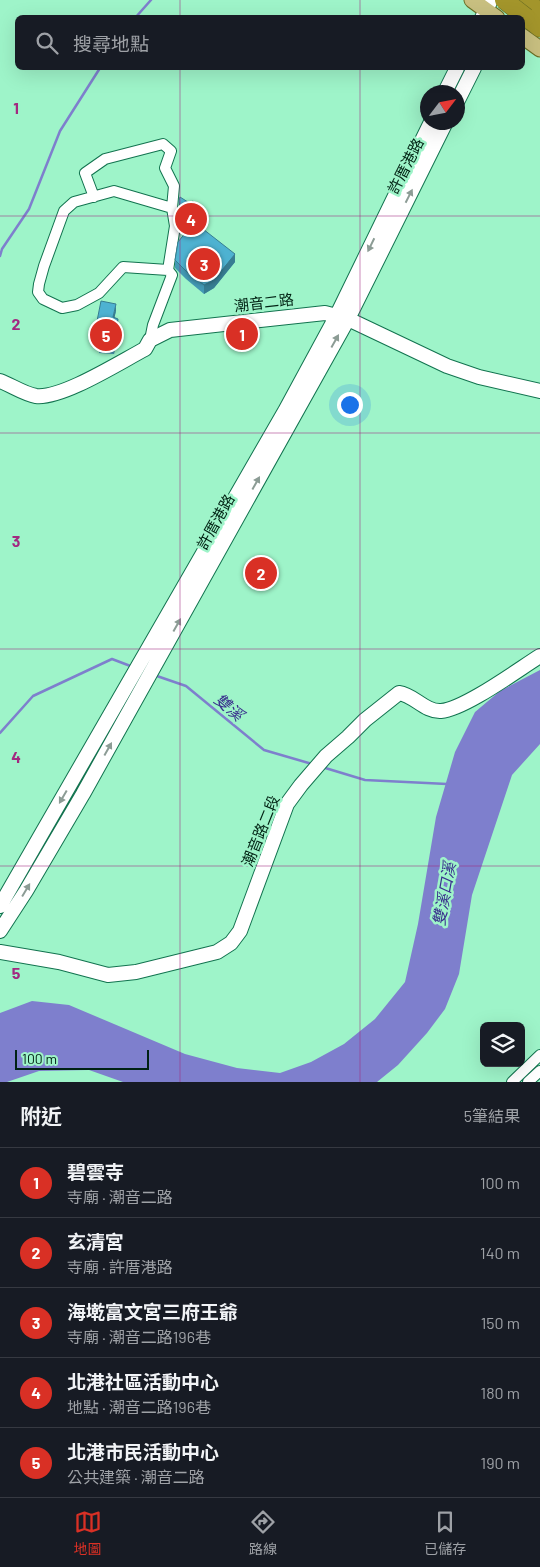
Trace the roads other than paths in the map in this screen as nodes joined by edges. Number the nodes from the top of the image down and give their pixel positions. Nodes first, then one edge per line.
1 (472, 0) edge
2 (504, 0) edge
3 (516, 0) edge
4 (531, 9) edge
5 (491, 13) edge
6 (540, 28) edge
7 (525, 38) edge
8 (540, 49) edge
9 (456, 70) edge
10 (473, 70) edge
11 (448, 85) edge
12 (465, 86) edge
13 (426, 130) edge
14 (442, 130) edge
15 (94, 197) junction
16 (172, 208) junction
17 (168, 270) junction
18 (342, 317) junction
19 (150, 340) junction
20 (0, 380) edge
21 (540, 391) edge
22 (540, 656) edge
23 (147, 670) junction
24 (0, 906) edge
25 (0, 931) edge
26 (0, 952) edge
27 (540, 1054) edge
28 (540, 1071) edge
29 (512, 1082) edge
30 (528, 1082) edge

1 - 5 main road
2 - 4 highway, bridge
3 - 5 street
4 - 6 highway
7 - 8 main road
9 - 11 street
10 - 12 street
13 -> 18 street, 許厝港路
18 -> 14 street, 許厝港路
15 - 16 street
15 - 16 street
15 - 17 street
16 - 17 street
17 - 19 street
18 - 19 street, 潮音二路
18 - 21 street, 潮音二路
18 - 23 street, 許厝港路
19 - 20 street, 潮音二路
22 - 26 street, 潮音路二段
23 -> 24 street, 許厝港路
25 -> 23 street, 許厝港路
27 - 29 street
28 - 30 street

